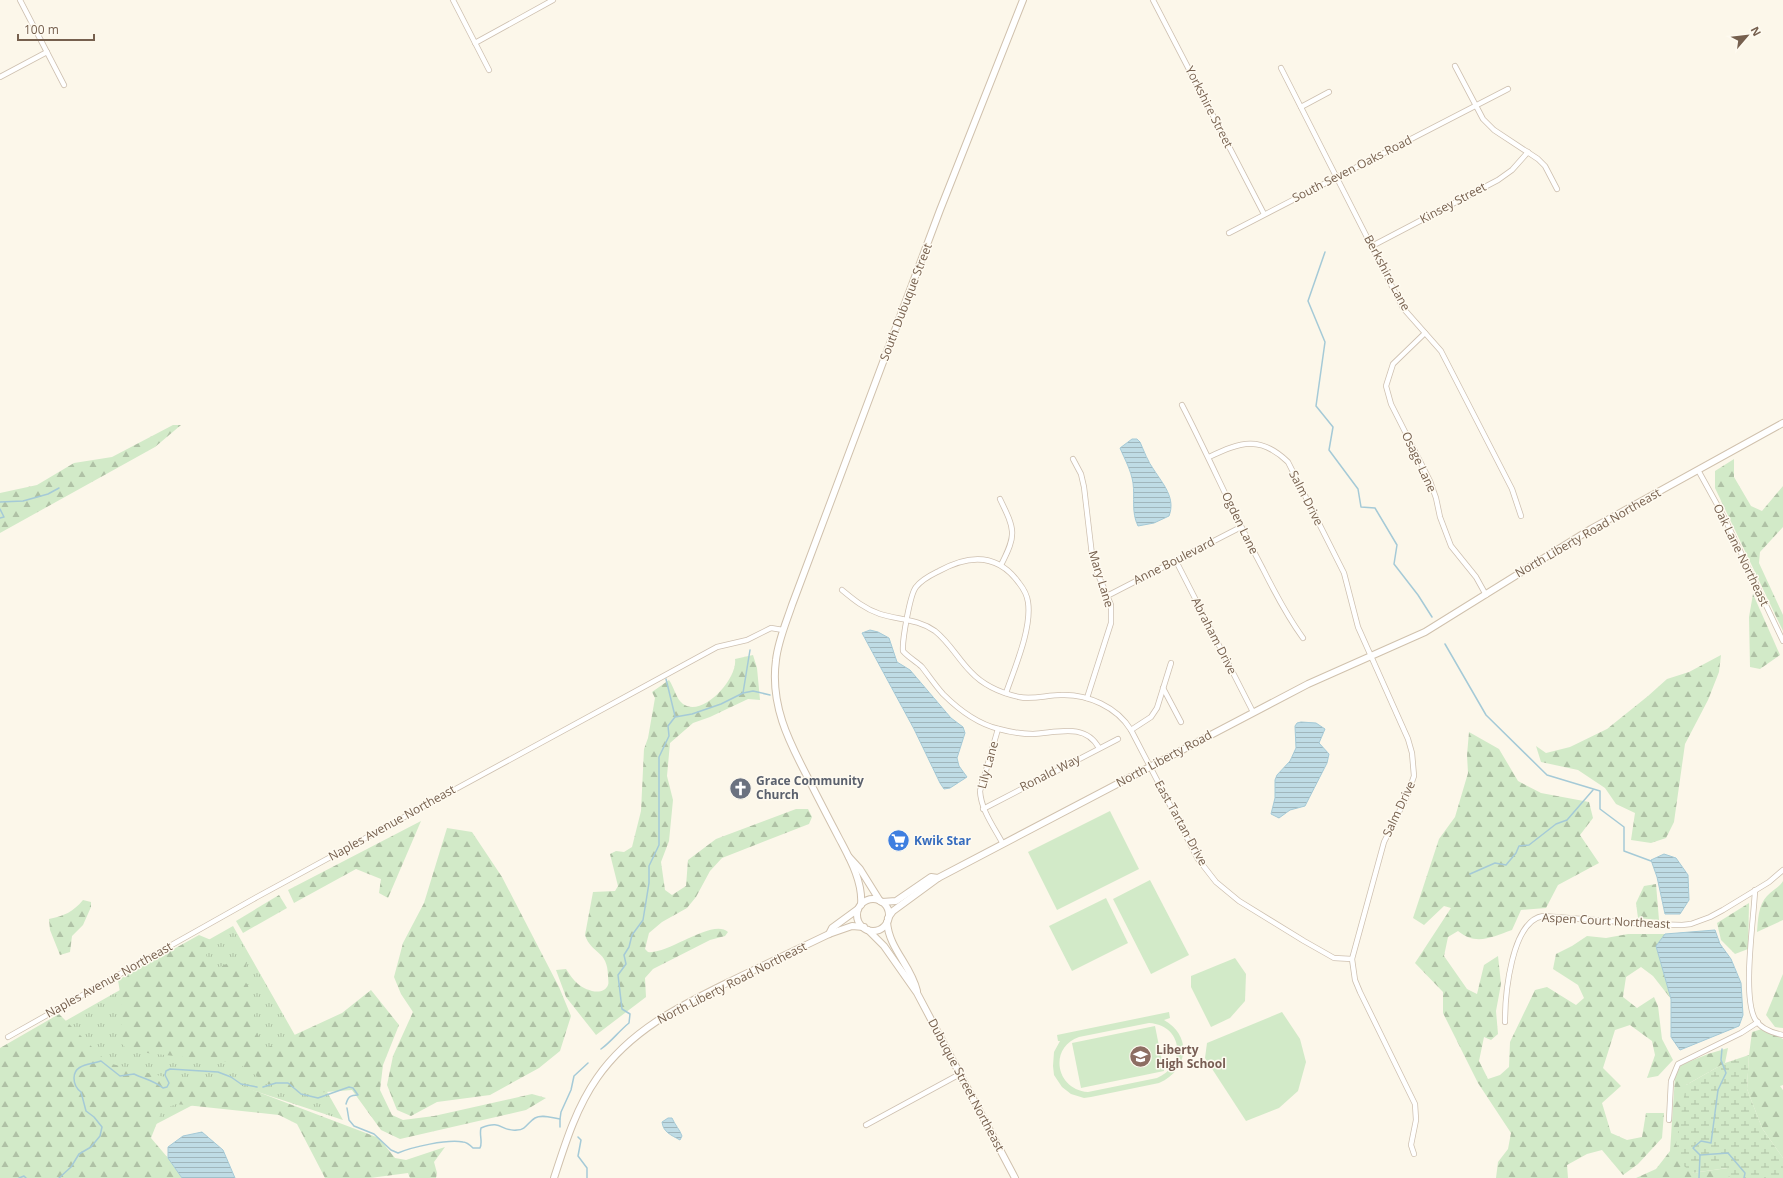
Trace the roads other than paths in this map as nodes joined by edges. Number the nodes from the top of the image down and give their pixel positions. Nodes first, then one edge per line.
1 (20, 0) edge
2 (453, 0) edge
3 (554, 0) edge
4 (1023, 0) edge
5 (1153, 0) edge
6 (475, 43) junction
7 (47, 52) junction
8 (1455, 66) dead end
9 (1280, 68) dead end
10 (490, 70) dead end
11 (0, 77) edge
12 (64, 86) dead end
13 (1508, 88) dead end
14 (1329, 92) dead end
15 (1475, 106) junction
16 (1301, 107) junction
17 (1528, 152) junction
18 (1336, 176) junction
19 (1557, 189) dead end
20 (1264, 214) junction
21 (1229, 233) dead end
22 (1372, 246) junction
23 (1425, 333) junction
24 (1182, 405) dead end
25 (1783, 423) edge
26 (1209, 457) junction
27 (1073, 459) dead end
28 (1698, 470) junction
29 (1000, 499) dead end
30 (1521, 516) dead end
31 (1241, 527) junction
32 (1176, 561) junction
33 (1001, 565) junction
34 (842, 590) dead end
35 (1486, 595) junction
36 (1107, 596) junction
37 (908, 620) junction
38 (783, 630) junction
39 (1302, 638) dead end
40 (1783, 641) edge
41 (1394, 646) joint
42 (1370, 656) junction
43 (1171, 663) dead end
44 (1164, 688) junction
45 (1006, 693) junction
46 (1087, 698) junction
47 (1253, 712) junction
48 (1181, 722) dead end
49 (998, 729) junction
50 (1131, 730) junction
51 (1118, 740) dead end
52 (1099, 748) junction
53 (1150, 767) junction
54 (984, 809) junction
55 (1002, 844) junction
56 (848, 856) junction
57 (1783, 870) edge
58 (938, 878) junction
59 (1756, 890) junction
60 (881, 902) junction
61 (860, 907) junction
62 (888, 920) junction
63 (866, 928) junction
64 (829, 934) junction
65 (1352, 959) junction
66 (918, 992) junction
67 (1505, 1022) dead end
68 (1758, 1022) junction
69 (1783, 1035) edge
70 (8, 1037) dead end
71 (960, 1074) junction
72 (1669, 1120) dead end
73 (866, 1125) dead end
74 (1414, 1154) dead end
75 (554, 1178) edge
76 (1014, 1178) edge

1 - 7 street
2 - 6 street
3 - 6 street
4 - 38 main road, South Dubuque Street
5 - 20 street, Yorkshire Street
6 - 10 street
7 - 11 street
7 - 12 street
8 - 15 street
9 - 16 street, Berkshire Lane
13 - 15 street, South Seven Oaks Road
14 - 16 street
15 - 17 street
15 - 18 street, South Seven Oaks Road
16 - 18 street, Berkshire Lane
17 - 19 street
17 - 22 street, Kinsey Street
18 - 20 street, South Seven Oaks Road
18 - 22 street, Berkshire Lane
20 - 21 street, South Seven Oaks Road
22 - 23 street, Berkshire Lane
23 - 30 street, Berkshire Lane
23 - 35 street, Osage Lane
24 - 26 street, Ogden Lane
25 - 28 main road, North Liberty Road Northeast
26 - 31 street, Ogden Lane
26 - 42 street, Salm Drive
27 - 36 street, Mary Lane
28 - 35 main road, North Liberty Road Northeast
28 - 40 street, Oak Lane Northeast
29 - 33 street
31 - 32 street, Anne Boulevard
31 - 39 street, Ogden Lane
32 - 36 street, Anne Boulevard
32 - 47 street, Abraham Drive
33 - 37 street
33 - 45 street
34 - 37 street, East Tartan Drive
35 - 41 main road, North Liberty Road Northeast
36 - 46 street, Mary Lane
37 - 45 street, East Tartan Drive
37 - 49 street
38 - 56 main road
38 - 70 street, Naples Avenue Northeast
41 - 42 main road, North Liberty Road
42 - 47 main road, North Liberty Road
42 - 65 street, Salm Drive
43 - 44 street
44 - 48 street
44 - 50 street
45 - 46 street, East Tartan Drive
46 - 50 street, East Tartan Drive
47 - 53 main road, North Liberty Road
49 - 52 street
49 - 54 street, Lily Lane
50 - 53 street, East Tartan Drive
51 - 52 street, Ronald Way
52 - 54 street, Ronald Way
53 - 55 main road, North Liberty Road
53 - 65 street, East Tartan Drive
54 - 55 street, Lily Lane
55 - 58 main road, North Liberty Road
56 - 60 main road
56 - 61 main road
57 - 59 street, Aspen Court Northeast
58 - 60 main road, North Liberty Road
58 - 62 main road, North Liberty Road
59 - 67 street, Aspen Court Northeast
59 - 68 street
60 - 61 main road
60 - 62 main road
61 - 63 main road
61 - 64 main road, North Liberty Road Northeast
62 - 63 main road
62 - 66 main road, Dubuque Street Northeast
63 - 64 main road, North Liberty Road Northeast
63 - 66 main road, Dubuque Street Northeast
64 - 75 main road, North Liberty Road Northeast
65 - 74 street, Salm Drive
66 - 71 main road, Dubuque Street Northeast
68 - 69 street
68 - 72 street
71 - 73 street
71 - 76 main road, Dubuque Street Northeast

